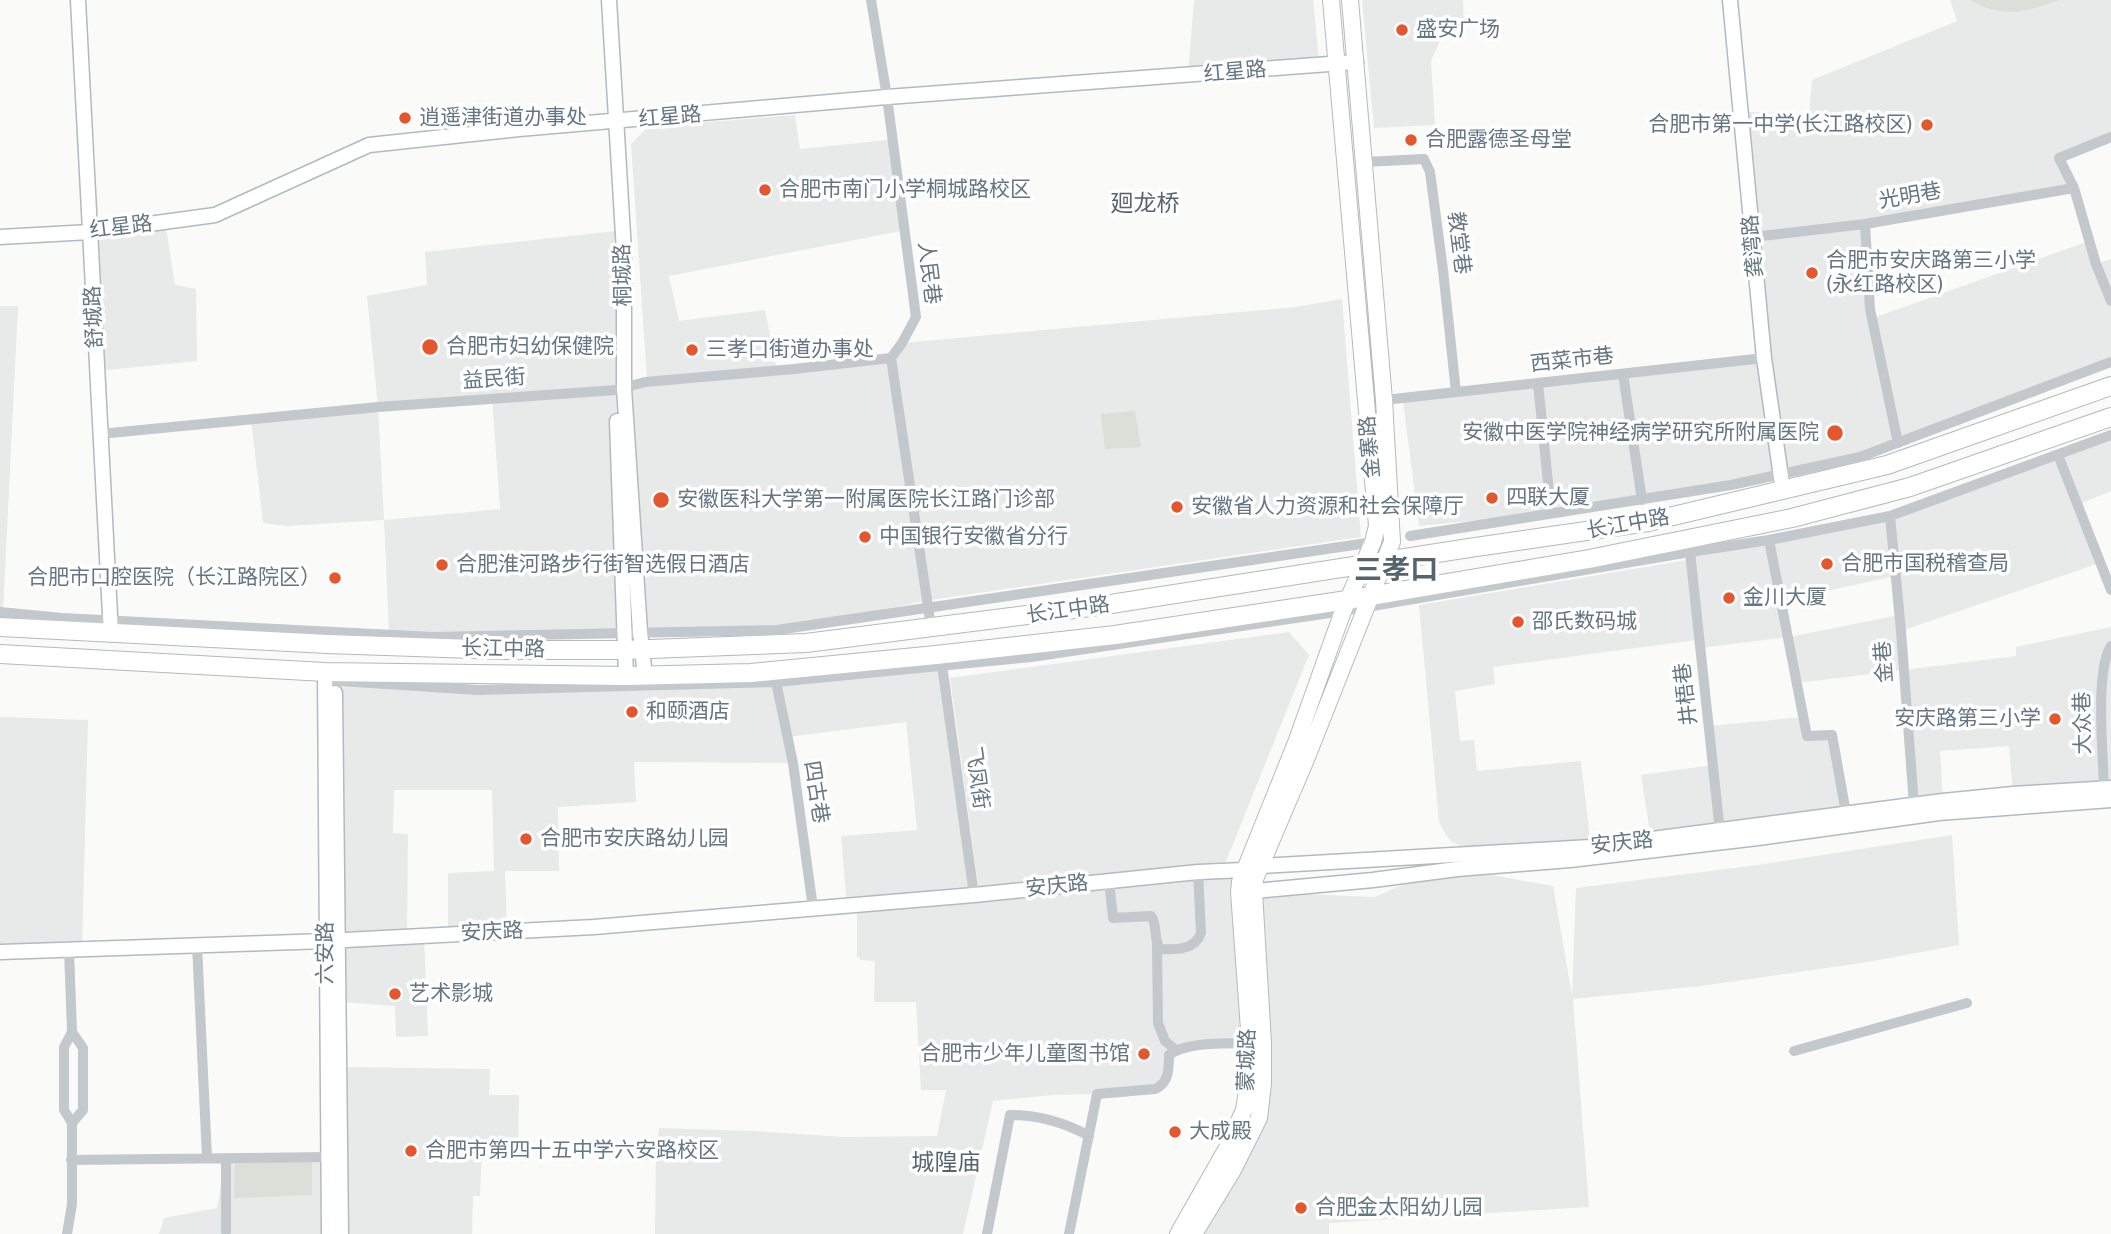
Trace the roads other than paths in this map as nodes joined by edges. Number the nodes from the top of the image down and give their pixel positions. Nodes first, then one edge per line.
1 (78, 0) edge
2 (601, 0) edge
3 (609, 0) edge
4 (871, 0) edge
5 (1331, 0) edge
6 (1350, 0) edge
7 (1730, 0) edge
8 (1356, 62) junction
9 (1337, 64) junction
10 (887, 97) junction
11 (613, 122) junction
12 (2111, 137) edge
13 (1365, 162) junction
14 (2074, 188) junction
15 (1865, 223) junction
16 (90, 232) junction
17 (0, 237) edge
18 (1753, 237) junction
19 (2111, 301) edge
20 (891, 358) junction
21 (1764, 358) junction
22 (2111, 362) edge
23 (1623, 374) junction
24 (1538, 383) junction
25 (2111, 386) edge
26 (620, 389) junction
27 (1456, 392) junction
28 (1384, 400) junction
29 (2111, 417) edge
30 (100, 434) junction
31 (2111, 435) edge
32 (1898, 443) junction
33 (2058, 456) junction
34 (1782, 483) junction
35 (1642, 500) junction
36 (1551, 513) junction
37 (1889, 516) junction
38 (1410, 536) dead end
39 (1769, 540) junction
40 (1379, 541) junction
41 (1690, 552) junction
42 (1384, 562) junction
43 (1364, 565) junction
44 (2111, 590) edge
45 (1368, 601) junction
46 (928, 606) junction
47 (1345, 606) junction
48 (0, 612) edge
49 (0, 627) edge
50 (110, 627) junction
51 (931, 628) junction
52 (633, 641) junction
53 (2111, 646) edge
54 (0, 654) edge
55 (0, 661) edge
56 (942, 665) junction
57 (330, 676) junction
58 (626, 676) junction
59 (645, 676) junction
60 (776, 682) junction
61 (2108, 790) edge
62 (1914, 805) junction
63 (1846, 813) junction
64 (1720, 832) junction
65 (1261, 866) junction
66 (1244, 870) junction
67 (1198, 873) junction
68 (1109, 881) junction
69 (1246, 892) junction
70 (974, 895) junction
71 (813, 908) junction
72 (332, 940) junction
73 (1157, 944) junction
74 (197, 945) junction
75 (69, 950) junction
76 (0, 952) edge
77 (1967, 1003) dead end
78 (72, 1032) junction
79 (1250, 1043) junction
80 (1176, 1050) junction
81 (1794, 1051) dead end
82 (72, 1123) junction
83 (1089, 1136) junction
84 (334, 1157) junction
85 (207, 1158) junction
86 (226, 1158) junction
87 (71, 1160) junction
88 (226, 1232) dead end
89 (67, 1234) edge
90 (329, 1234) edge
91 (341, 1234) edge
92 (987, 1234) edge
93 (1069, 1234) edge
94 (1178, 1234) edge
95 (1194, 1234) edge

1 - 16 street, 舒城路
2 - 11 street, 桐城路
3 - 11 street, 桐城路
4 - 10 street, 人民巷
5 - 9 main road, 金寨路
6 - 8 main road, 金寨路
7 - 18 street, 龚湾路
8 - 9 street, 红星路
8 - 13 main road, 金寨路
9 - 10 street, 红星路
9 - 40 main road, 金寨路
10 - 11 street, 红星路
10 - 20 street, 人民巷
11 - 16 street, 红星路
11 - 26 street, 桐城路
12 - 14 street
13 - 27 street, 教堂巷
13 - 28 main road, 金寨路
14 - 15 street, 光明巷
14 - 19 street
15 - 18 street, 光明巷
15 - 32 street
16 - 17 street, 红星路
16 - 30 street, 舒城路
18 - 21 street, 龚湾路
20 - 26 street, 益民街
20 - 46 street
21 - 23 street, 西菜市巷
21 - 34 street, 龚湾路
22 - 32 street
23 - 24 street, 西菜市巷
23 - 35 street
24 - 27 street, 西菜市巷
24 - 36 street
25 - 34 highway, 长江中路
26 - 30 street, 益民街
26 - 52 street, 桐城路
27 - 28 street, 西菜市巷
28 - 42 main road, 金寨路
29 - 45 highway, 长江中路
30 - 50 street, 舒城路
31 - 33 street
32 - 34 street
33 - 37 street
33 - 44 street
34 - 35 street
34 - 42 highway, 长江中路
35 - 36 street
36 - 38 street
37 - 39 street
37 - 62 street, 金巷
39 - 41 street
39 - 63 street
40 - 43 main road, 金寨路
40 - 46 street
41 - 45 street
41 - 64 street, 井梧巷
42 - 43 highway, 长江中路
42 - 45 main road, 金寨路
43 - 47 main road, 金寨路
43 - 51 highway, 长江中路
45 - 47 highway, 长江中路
45 - 65 main road, 金寨路
46 - 51 street
46 - 52 street
47 - 56 street
47 - 59 highway, 长江中路
47 - 66 main road, 金寨路
48 - 50 street
49 - 50 highway, 长江中路
50 - 52 highway, 长江中路
51 - 52 highway, 长江中路
52 - 58 street, 桐城路
52 - 59 street, 桐城路
53 - 61 street, 大众巷
54 - 57 highway, 长江中路
55 - 57 street
56 - 60 street
56 - 70 street, 飞凤街
57 - 58 highway, 长江中路
57 - 60 street
57 - 72 street, 六安路
58 - 59 highway, 长江中路
60 - 71 street, 四古巷
61 - 62 street, 安庆路
61 - 69 street, 安庆路
62 - 63 street, 安庆路
63 - 64 street, 安庆路
64 - 65 street, 安庆路
65 - 66 street, 安庆路
65 - 69 main road, 金寨路
66 - 67 street, 安庆路
66 - 69 main road, 蒙城路
67 - 68 street, 安庆路
67 - 73 street
68 - 70 street, 安庆路
68 - 73 street
69 - 79 main road, 蒙城路
69 - 95 main road, 蒙城路
70 - 71 street, 安庆路
71 - 72 street, 安庆路
72 - 74 street, 安庆路
72 - 84 street, 六安路
73 - 80 street
74 - 75 street, 安庆路
74 - 85 street
75 - 76 street, 安庆路
75 - 78 street
77 - 81 street
78 - 82 street
78 - 82 street
79 - 80 street
79 - 94 main road, 蒙城路
80 - 83 street
82 - 87 street
83 - 92 street
83 - 93 street
84 - 86 street
84 - 90 street, 六安路
84 - 91 street, 六安路
85 - 86 street
85 - 87 street
86 - 88 street
87 - 89 street

